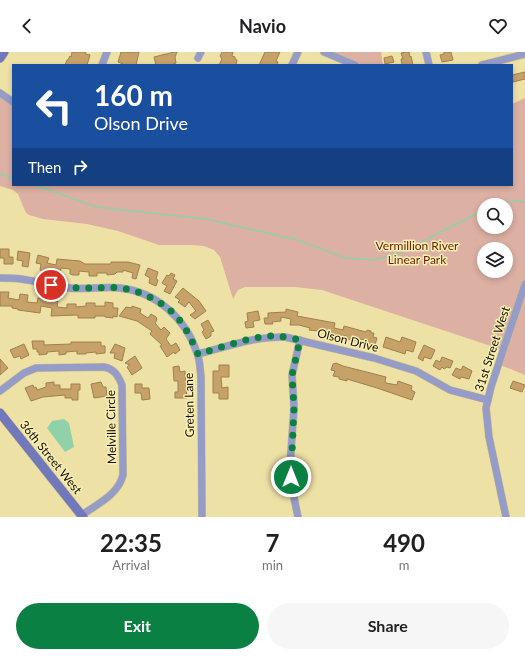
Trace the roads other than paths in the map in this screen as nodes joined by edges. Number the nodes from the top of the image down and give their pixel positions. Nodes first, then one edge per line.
1 (4, 52) edge
2 (107, 52) edge
3 (298, 52) edge
4 (324, 52) edge
5 (426, 52) edge
6 (525, 54) edge
7 (511, 55) edge
8 (0, 58) edge
9 (102, 64) edge
10 (292, 64) edge
11 (353, 64) edge
12 (429, 64) edge
13 (485, 64) edge
14 (0, 93) edge
15 (12, 101) edge
16 (0, 278) edge
17 (525, 284) edge
18 (300, 340) junction
19 (198, 354) junction
20 (0, 391) edge
21 (488, 400) junction
22 (0, 413) edge
23 (82, 516) edge
24 (202, 517) edge
25 (298, 517) edge
26 (506, 517) edge

1 - 8 street
2 - 9 street
3 - 10 street
4 - 11 street
5 - 12 street
6 - 7 street
7 - 13 street
14 - 15 street
16 - 19 street, Greten Lane
17 - 21 street, 31st Street West
18 - 19 street, Olson Drive
18 - 21 street, Olson Drive
18 - 25 street
19 - 24 street, Greten Lane
20 - 23 street, Melville Circle
21 - 26 street, 31st Street West
22 - 23 street, 36th Street West

